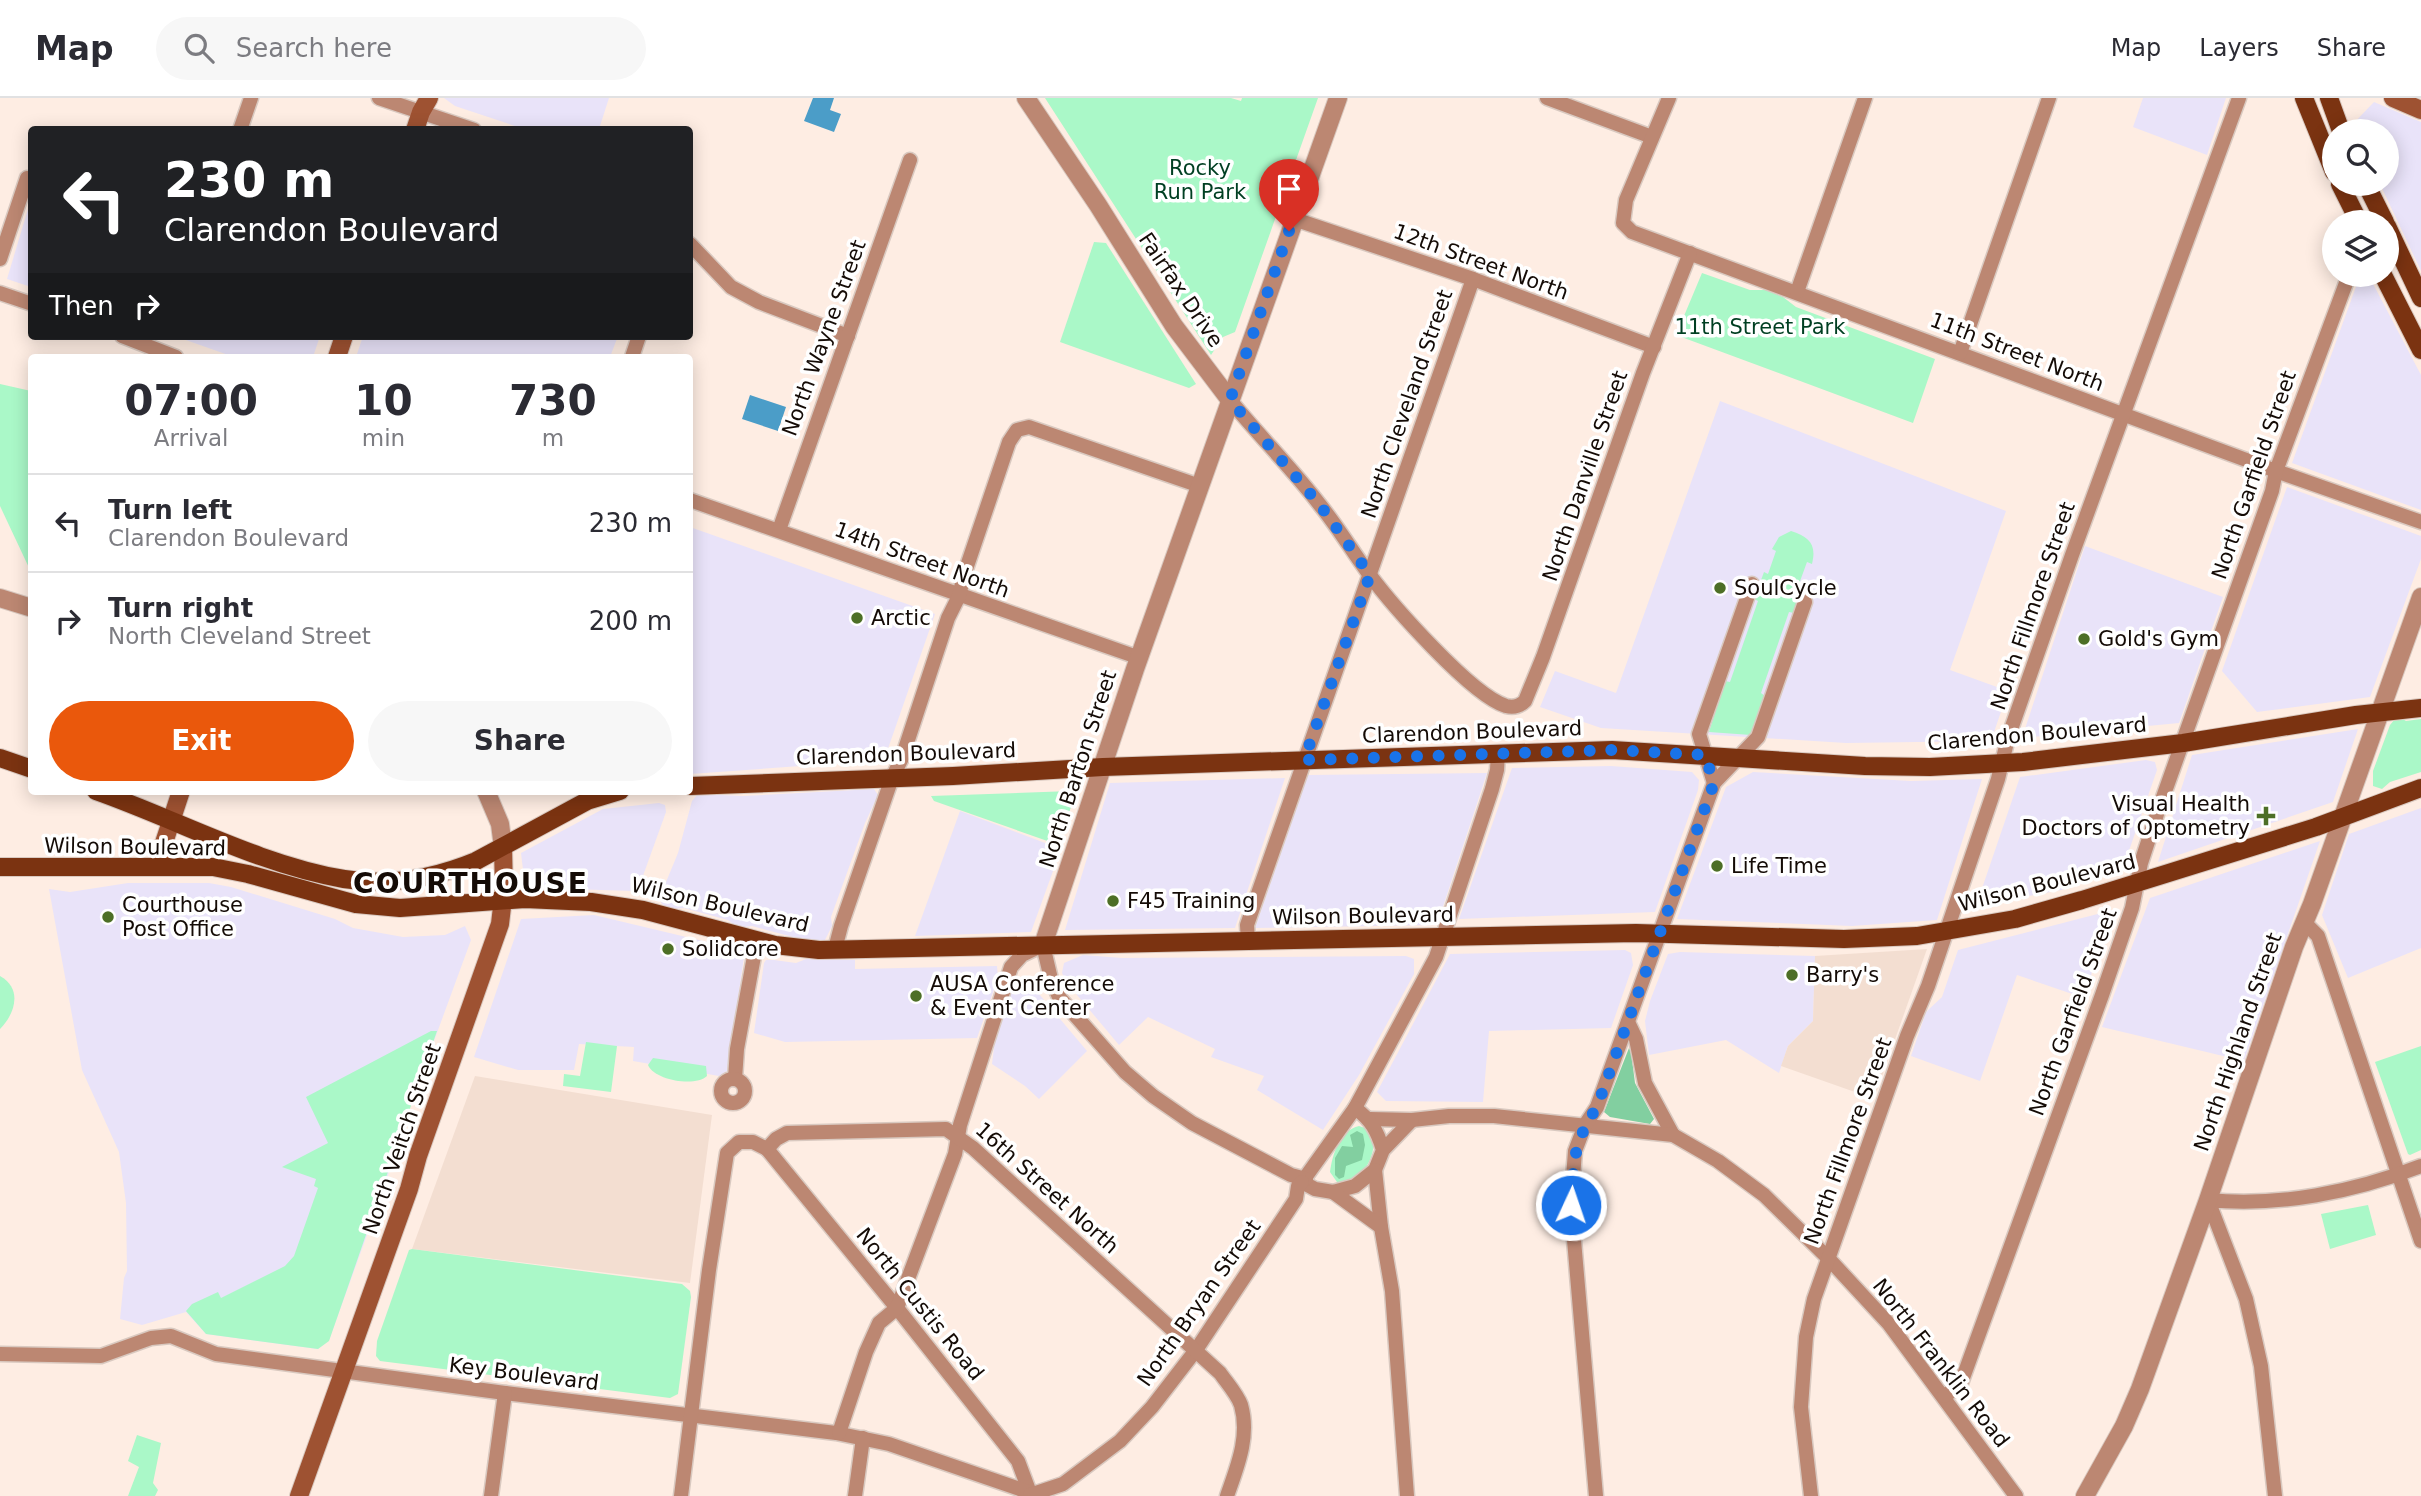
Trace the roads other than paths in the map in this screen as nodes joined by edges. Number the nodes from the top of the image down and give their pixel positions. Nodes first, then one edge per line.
1 (251, 98) edge
2 (379, 98) edge
3 (1026, 98) edge
4 (1338, 98) edge
5 (1548, 98) edge
6 (1669, 98) edge
7 (1865, 98) edge
8 (2049, 98) edge
9 (2239, 98) edge
10 (2304, 98) edge
11 (2329, 98) edge
12 (2395, 99) edge
13 (423, 103) edge
14 (2421, 110) edge
15 (2337, 119) edge
16 (241, 126) edge
17 (416, 126) edge
18 (466, 126) edge
19 (1652, 137) junction
20 (2322, 142) edge
21 (910, 160) dead end
22 (27, 178) dead end
23 (1294, 219) junction
24 (693, 247) edge
25 (1690, 253) junction
26 (0, 259) edge
27 (2399, 260) edge
28 (1473, 279) junction
29 (2345, 287) edge
30 (2389, 287) edge
31 (1797, 292) junction
32 (0, 293) edge
33 (2421, 298) edge
34 (28, 303) edge
35 (848, 335) junction
36 (130, 340) edge
37 (1654, 347) junction
38 (2421, 350) edge
39 (1960, 353) junction
40 (160, 354) edge
41 (1230, 400) junction
42 (2124, 414) junction
43 (2276, 471) junction
44 (1200, 486) junction
45 (693, 501) edge
46 (2421, 522) edge
47 (779, 530) junction
48 (1370, 575) junction
49 (1752, 584) dead end
50 (959, 596) junction
51 (2421, 597) edge
52 (0, 598) edge
53 (1805, 602) dead end
54 (28, 607) edge
55 (1140, 658) junction
56 (1513, 707) joint
57 (2421, 708) edge
58 (2380, 712) junction
59 (2183, 743) junction
60 (1497, 753) junction
61 (1705, 755) junction
62 (1739, 757) junction
63 (0, 758) edge
64 (1304, 760) junction
65 (2003, 764) junction
66 (1102, 767) junction
67 (28, 768) edge
68 (892, 778) junction
69 (1714, 783) junction
70 (693, 786) edge
71 (2421, 788) edge
72 (107, 795) edge
73 (180, 795) edge
74 (488, 795) edge
75 (607, 795) edge
76 (2343, 816) junction
77 (171, 820) junction
78 (503, 847) junction
79 (0, 867) edge
80 (156, 867) junction
81 (323, 874) junction
82 (2137, 884) junction
83 (316, 894) junction
84 (503, 901) junction
85 (2305, 922) junction
86 (1946, 932) junction
87 (1660, 933) junction
88 (1442, 937) junction
89 (757, 940) junction
90 (1248, 941) junction
91 (1043, 945) junction
92 (835, 949) junction
93 (1628, 1022) junction
94 (735, 1079) dead end
95 (1355, 1108) junction
96 (1370, 1119) junction
97 (1412, 1120) junction
98 (1585, 1125) junction
99 (1673, 1135) junction
100 (958, 1137) junction
101 (767, 1149) junction
102 (1383, 1150) junction
103 (2421, 1166) edge
104 (1375, 1170) junction
105 (2399, 1174) junction
106 (1308, 1183) junction
107 (1334, 1192) junction
108 (2208, 1200) junction
109 (1381, 1227) junction
110 (2421, 1241) edge
111 (1828, 1258) junction
112 (897, 1308) junction
113 (1196, 1350) junction
114 (0, 1354) edge
115 (343, 1372) junction
116 (505, 1393) junction
117 (1944, 1396) junction
118 (692, 1416) junction
119 (839, 1433) junction
120 (863, 1438) junction
121 (1033, 1495) edge
122 (299, 1496) edge
123 (492, 1496) edge
124 (681, 1496) edge
125 (855, 1496) edge
126 (1227, 1496) edge
127 (1407, 1496) edge
128 (1595, 1496) edge
129 (1811, 1496) edge
130 (2016, 1496) edge
131 (2085, 1496) edge
132 (2275, 1496) edge

1 - 16 street
2 - 13 street
3 - 41 street, Fairfax Drive
4 - 23 street, North Barton Street
5 - 19 street
6 - 19 street
7 - 31 street
8 - 39 street
9 - 42 street, North Fillmore Street
10 - 20 main road
11 - 15 main road
12 - 14 main road
13 - 17 main road
13 - 18 street
19 - 25 street, 11th Street North
21 - 35 street, North Wayne Street
22 - 26 street
23 - 28 street, 12th Street North
23 - 41 street, North Barton Street
24 - 35 street
25 - 31 street, 11th Street North
25 - 37 street, North Danville Street
27 - 33 main road
28 - 37 street, 12th Street North
28 - 48 street, North Cleveland Street
29 - 43 street, North Garfield Street
30 - 38 main road
31 - 39 street, 11th Street North
32 - 34 street
35 - 47 street, North Wayne Street
36 - 40 street
37 - 56 street, North Danville Street
39 - 42 street, 11th Street North
41 - 44 street, North Barton Street
41 - 48 street, Fairfax Drive
42 - 43 street, 11th Street North
42 - 65 street, North Fillmore Street
43 - 46 street, 11th Street North
43 - 59 street, North Garfield Street
44 - 50 street
44 - 55 street, North Barton Street
45 - 47 street, 14th Street North
47 - 50 street, 14th Street North
48 - 56 street, Fairfax Drive
48 - 64 street, North Cleveland Street
49 - 61 street
50 - 55 street, 14th Street North
50 - 68 street
51 - 58 street, North Highland Street
52 - 54 street
53 - 62 street
55 - 66 street, North Barton Street
57 - 58 main road, Clarendon Boulevard
58 - 59 main road, Clarendon Boulevard
58 - 76 street, North Highland Street
59 - 65 main road, Clarendon Boulevard
59 - 82 street, North Garfield Street
60 - 61 main road, Clarendon Boulevard
60 - 64 main road, Clarendon Boulevard
60 - 88 street
61 - 62 main road, Clarendon Boulevard
61 - 69 street
62 - 65 main road, Clarendon Boulevard
62 - 69 street
63 - 67 main road
64 - 66 main road, Clarendon Boulevard
64 - 90 street, North Cleveland Street
65 - 86 street, North Fillmore Street
66 - 68 main road, Clarendon Boulevard
66 - 91 street, North Barton Street
68 - 70 main road, Clarendon Boulevard
68 - 92 street
69 - 87 street
71 - 76 main road, Wilson Boulevard
72 - 77 main road
73 - 77 main road
74 - 78 street, North Veitch Street
75 - 78 main road
76 - 82 main road, Wilson Boulevard
76 - 85 street, North Highland Street
77 - 80 main road
77 - 81 main road
78 - 81 main road
78 - 84 main road, North Veitch Street
79 - 80 main road, Wilson Boulevard
80 - 83 main road, Wilson Boulevard
81 - 83 street
82 - 86 main road, Wilson Boulevard
82 - 117 street, North Garfield Street
83 - 84 main road, Wilson Boulevard
84 - 89 main road, Wilson Boulevard
84 - 115 main road, North Veitch Street
85 - 105 street
85 - 108 street, North Highland Street
86 - 87 main road, Wilson Boulevard
86 - 111 street, North Fillmore Street
87 - 88 main road, Wilson Boulevard
87 - 93 street
88 - 90 main road, Wilson Boulevard
88 - 95 street
89 - 92 main road, Wilson Boulevard
89 - 94 street
90 - 91 main road, Wilson Boulevard
91 - 92 main road, Wilson Boulevard
91 - 100 street
91 - 106 street
93 - 98 street
93 - 99 street
95 - 96 street
95 - 106 street, North Bryan Street
96 - 97 street
96 - 102 street
97 - 98 street, North Franklin Road
97 - 102 street
98 - 99 street, North Franklin Road
98 - 128 street
99 - 111 street, North Franklin Road
100 - 101 street, 16th Street North
100 - 112 street
100 - 113 street, 16th Street North
101 - 112 street, North Custis Road
101 - 118 street
102 - 104 street
103 - 105 street
104 - 107 street
104 - 109 street
105 - 108 street
105 - 110 street
106 - 107 street
106 - 113 street, North Bryan Street
107 - 109 street
108 - 131 street, North Highland Street
108 - 132 street
109 - 127 street
111 - 117 street, North Franklin Road
111 - 129 street, North Fillmore Street
112 - 119 street
112 - 121 street, North Custis Road
113 - 121 street, North Bryan Street
113 - 126 street
114 - 115 street, Key Boulevard
115 - 116 street, Key Boulevard
115 - 122 main road, North Veitch Street
116 - 118 street, Key Boulevard
116 - 123 street
117 - 130 street, North Franklin Road
118 - 119 street, Key Boulevard
118 - 124 street
119 - 120 street, Key Boulevard
120 - 121 street, Key Boulevard
120 - 125 street

